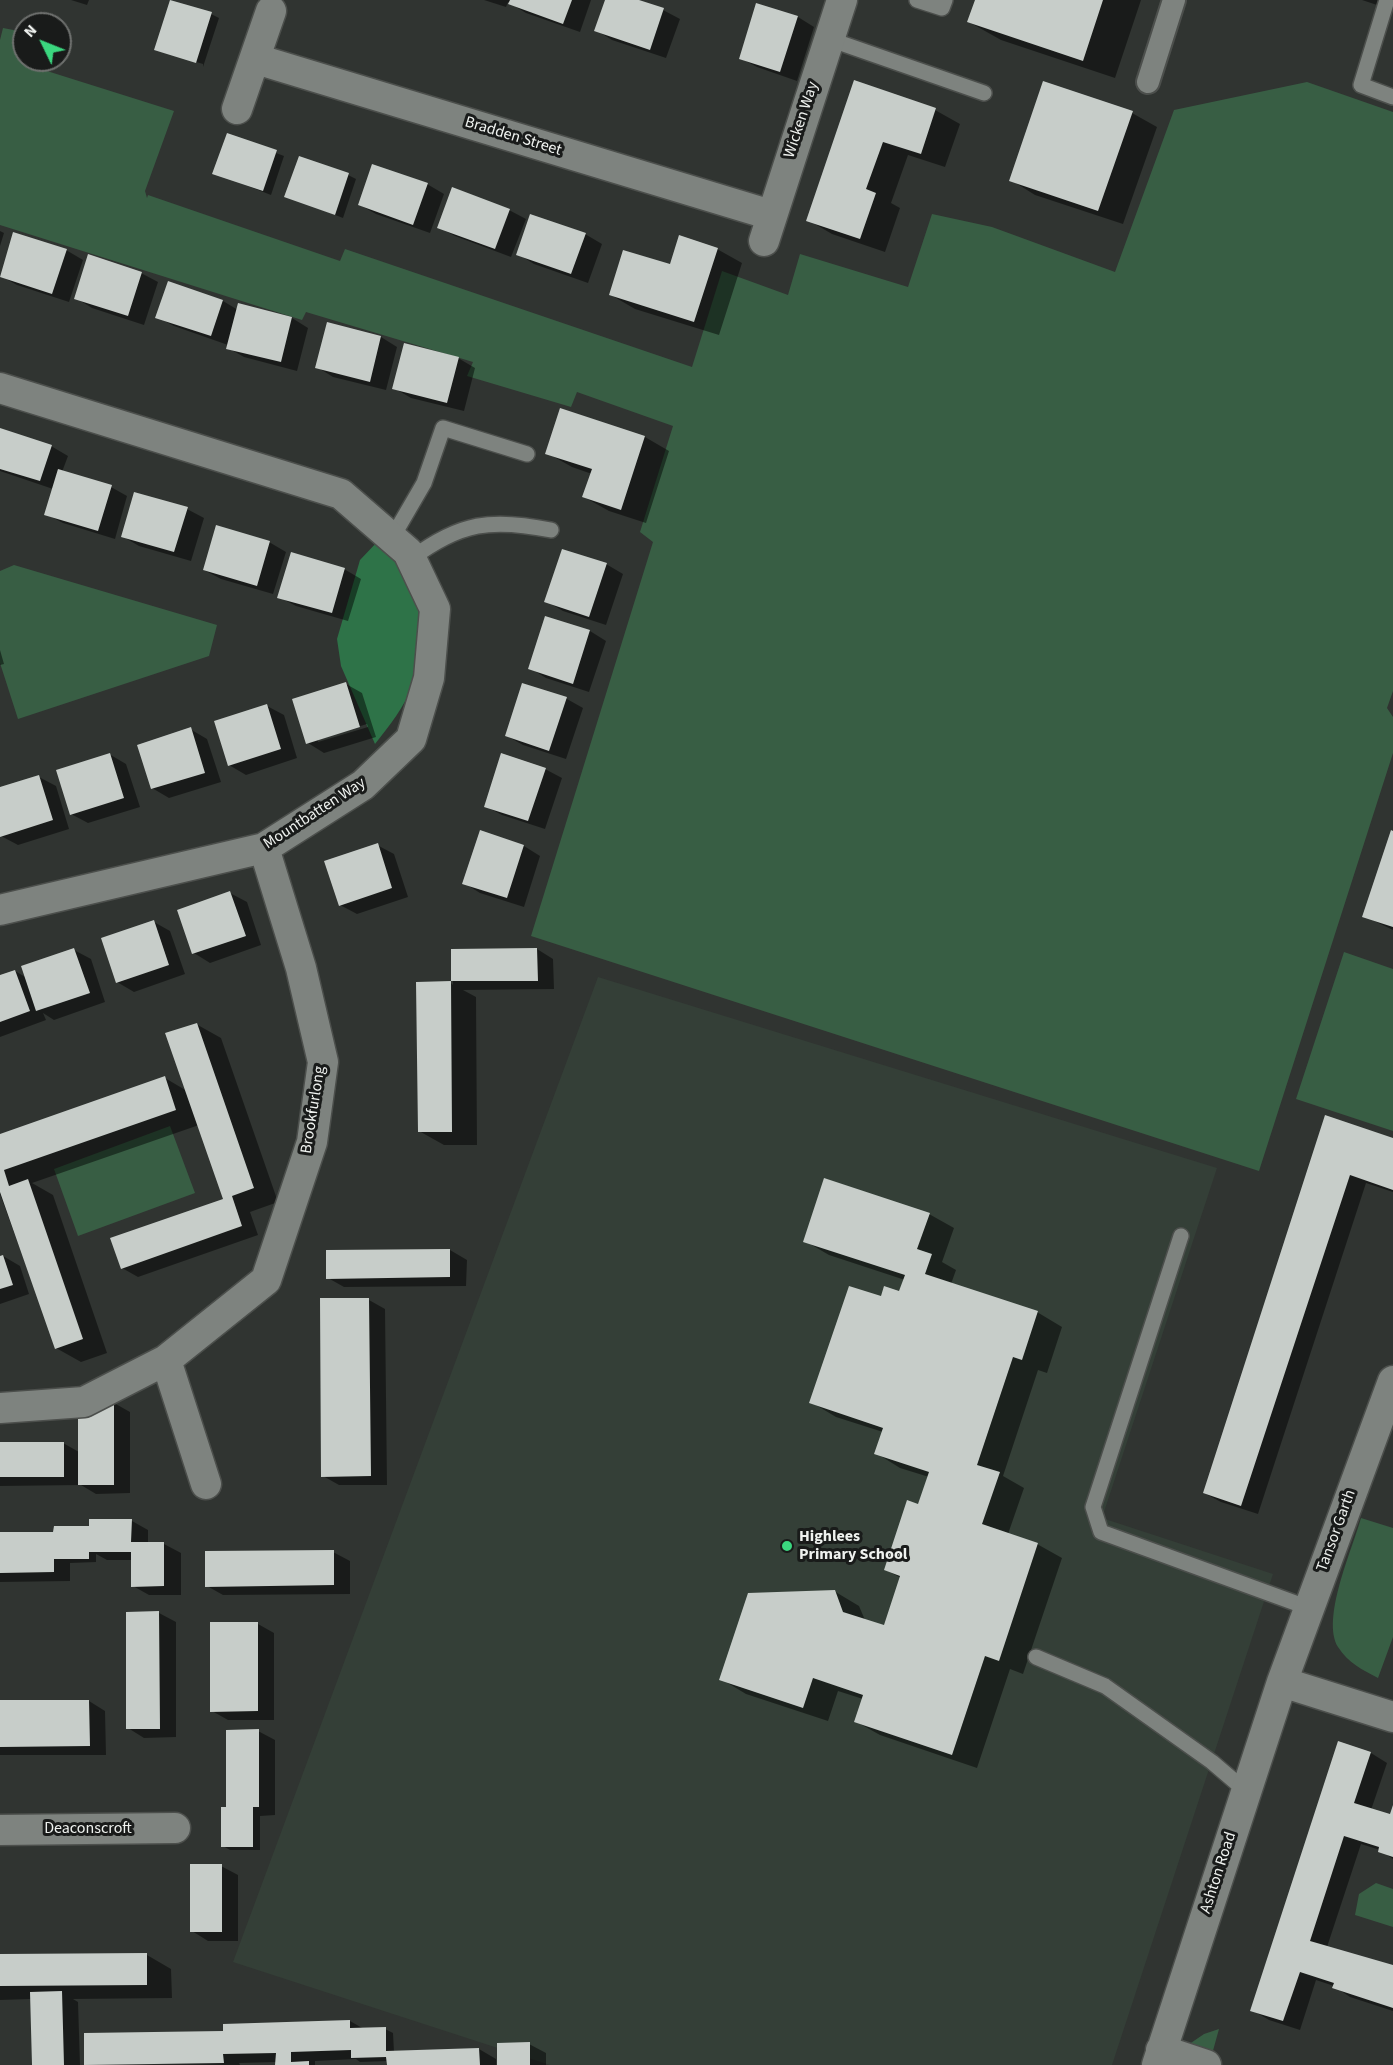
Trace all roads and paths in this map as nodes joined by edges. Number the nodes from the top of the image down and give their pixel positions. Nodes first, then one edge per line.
1 (842, 0) edge
2 (917, 0) edge
3 (945, 0) edge
4 (1174, 0) edge
5 (1387, 0) edge
6 (270, 11) dead end
7 (829, 39) junction
8 (256, 59) junction
9 (1148, 82) dead end
10 (984, 93) dead end
11 (1393, 97) edge
12 (237, 109) dead end
13 (767, 228) joint
14 (0, 388) edge
15 (527, 454) dead end
16 (551, 530) dead end
17 (402, 548) junction
18 (264, 848) junction
19 (0, 910) edge
20 (1181, 1236) dead end
21 (166, 1360) junction
22 (1393, 1381) edge
23 (0, 1408) edge
24 (206, 1484) dead end
25 (1309, 1608) junction
26 (1036, 1657) dead end
27 (1282, 1682) junction
28 (1393, 1718) edge
29 (1246, 1791) junction
30 (175, 1828) dead end
31 (0, 1830) edge
32 (1159, 2057) edge
33 (1206, 2065) edge

1 - 7 street, Wicken Way
2 - 3 lane
4 - 9 street
5 - 11 lane
6 - 8 street
7 - 10 lane
7 - 13 street, Wicken Way
8 - 12 street
8 - 13 street, Bradden Street
14 - 17 street, Mountbatten Way
15 - 17 lane
16 - 17 lane
17 - 18 street, Mountbatten Way
18 - 19 street, Mountbatten Way
18 - 21 street, Brookfurlong
20 - 25 lane
21 - 23 street, Brookfurlong
21 - 24 street
22 - 25 street, Tansor Garth
25 - 27 street, Tansor Garth
26 - 29 lane
27 - 28 street
27 - 29 street, Ashton Road
29 - 32 street, Ashton Road
30 - 31 street, Deaconscroft
32 - 33 street

